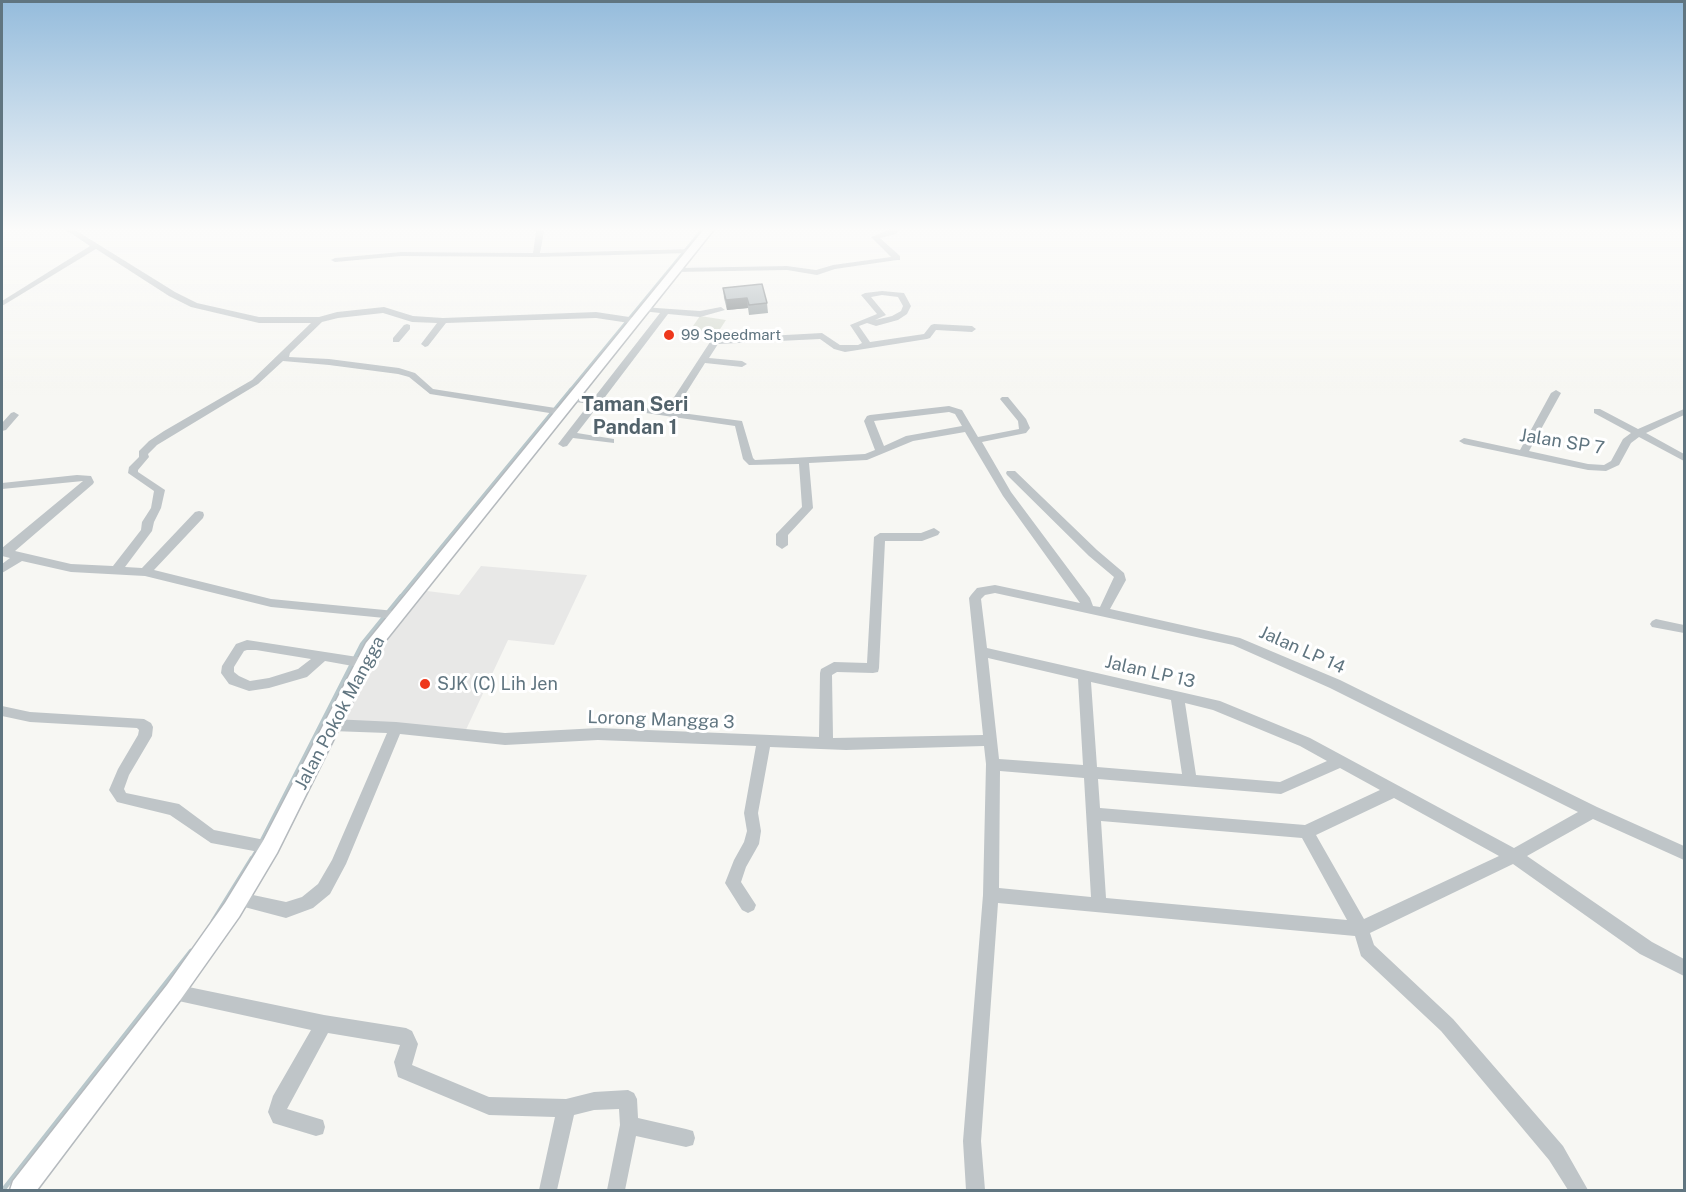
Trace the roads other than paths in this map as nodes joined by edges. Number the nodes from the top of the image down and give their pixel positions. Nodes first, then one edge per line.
1 (35, 284) edge
2 (156, 284) edge
3 (664, 284) edge
4 (2, 304) edge
5 (721, 310) dead end
6 (666, 311) junction
7 (634, 317) junction
8 (320, 320) junction
9 (868, 321) junction
10 (410, 323) junction
11 (440, 325) junction
12 (972, 329) dead end
13 (396, 340) dead end
14 (425, 344) dead end
15 (866, 345) junction
16 (283, 356) junction
17 (703, 360) junction
18 (741, 364) dead end
19 (1556, 393) dead end
20 (573, 399) junction
21 (1005, 399) dead end
22 (597, 402) junction
23 (556, 411) junction
24 (1597, 411) dead end
25 (1684, 412) edge
26 (669, 413) junction
27 (14, 415) dead end
28 (2, 428) edge
29 (969, 428) junction
30 (1638, 433) junction
31 (571, 435) junction
32 (976, 440) junction
33 (610, 441) dead end
34 (1464, 441) dead end
35 (563, 444) dead end
36 (881, 451) junction
37 (1523, 453) junction
38 (1684, 458) edge
39 (804, 461) junction
40 (1011, 473) dead end
41 (2, 486) edge
42 (199, 515) dead end
43 (934, 532) dead end
44 (782, 545) dead end
45 (3, 553) edge
46 (20, 556) junction
47 (2, 569) edge
48 (117, 569) junction
49 (145, 572) junction
50 (1087, 609) junction
51 (1103, 612) junction
52 (388, 614) junction
53 (1656, 624) dead end
54 (1684, 628) edge
55 (982, 652) junction
56 (322, 656) junction
57 (356, 662) junction
58 (1084, 675) junction
59 (1177, 696) junction
60 (2, 711) edge
61 (332, 725) junction
62 (396, 728) junction
63 (991, 740) junction
64 (764, 742) junction
65 (826, 744) junction
66 (1341, 761) junction
67 (993, 764) junction
68 (1090, 772) junction
69 (1190, 780) junction
70 (1395, 790) junction
71 (1592, 812) junction
72 (1093, 814) junction
73 (1306, 832) junction
74 (267, 846) junction
75 (1684, 853) edge
76 (1514, 856) junction
77 (991, 895) junction
78 (239, 899) junction
79 (748, 905) dead end
80 (1099, 905) junction
81 (1361, 929) junction
82 (1684, 968) edge
83 (174, 992) junction
84 (324, 1023) junction
85 (566, 1108) junction
86 (629, 1125) junction
87 (316, 1127) dead end
88 (686, 1138) dead end
89 (22, 1191) edge
90 (548, 1191) edge
91 (616, 1191) edge
92 (975, 1191) edge
93 (1579, 1191) edge

1 - 4 street
2 - 8 street
3 - 7 main road, Jalan Pokok Mangga
5 - 6 street
6 - 7 street
6 - 22 street
7 - 11 street
7 - 20 main road, Jalan Pokok Mangga
8 - 10 street
8 - 16 street
9 - 9 street
9 - 15 street
10 - 11 street
10 - 13 street
11 - 14 street
12 - 15 street
15 - 17 street
16 - 23 street
16 - 48 street
17 - 18 street
17 - 26 street
19 - 37 street
20 - 22 street
20 - 23 main road, Jalan Pokok Mangga
21 - 32 street
22 - 26 street
22 - 31 street
23 - 52 main road, Jalan Pokok Mangga
24 - 30 street
25 - 30 street
26 - 39 street
27 - 28 street
29 - 32 street
29 - 36 street
29 - 36 street
30 - 37 street, Jalan SP 7
30 - 38 street
31 - 33 street
31 - 35 street
32 - 50 street
34 - 37 street, Jalan SP 7
36 - 39 street
39 - 44 street
40 - 51 street
41 - 45 street
42 - 49 street
43 - 65 street
45 - 46 street
46 - 47 street
46 - 48 street
48 - 49 street
49 - 52 street
50 - 51 street, Jalan LP 14
50 - 55 street, Jalan LP 14
51 - 71 street, Jalan LP 14
52 - 57 main road, Jalan Pokok Mangga
53 - 54 street
55 - 58 street, Jalan LP 13
55 - 63 street
56 - 56 street
56 - 57 street
57 - 61 main road, Jalan Pokok Mangga
58 - 59 street, Jalan LP 13
58 - 68 street
59 - 66 street, Jalan LP 13
59 - 69 street
60 - 74 street
61 - 62 street, Lorong Mangga 3
61 - 74 main road, Jalan Pokok Mangga
62 - 64 street, Lorong Mangga 3
62 - 78 street
63 - 65 street, Lorong Mangga 3
63 - 67 street
64 - 65 street, Lorong Mangga 3
64 - 79 street
66 - 69 street
66 - 70 street, Jalan LP 13
67 - 68 street
67 - 77 street
68 - 69 street
68 - 72 street
70 - 73 street
70 - 76 street, Jalan LP 13
71 - 75 street, Jalan LP 14
71 - 76 street
72 - 73 street
72 - 80 street
73 - 81 street
74 - 78 main road, Jalan Pokok Mangga
76 - 81 street
76 - 82 street, Jalan LP 13
77 - 80 street
77 - 92 street
78 - 83 main road, Jalan Pokok Mangga
80 - 81 street
81 - 93 street
83 - 84 street
83 - 89 main road, Jalan Pokok Mangga
84 - 85 street
84 - 87 street
85 - 86 street
85 - 90 street
86 - 88 street
86 - 91 street

